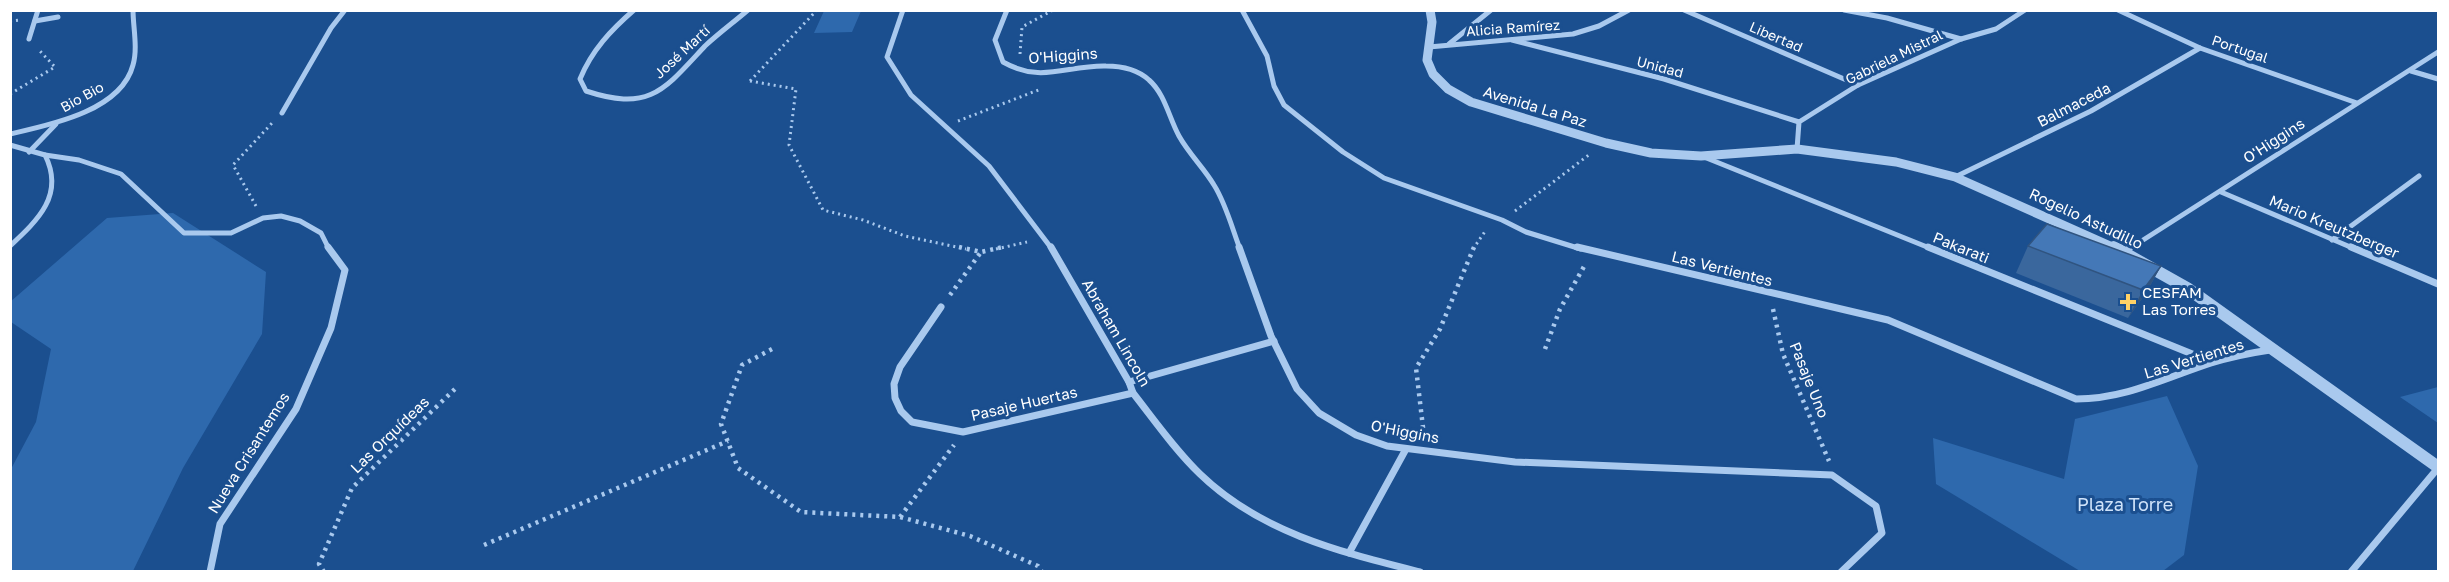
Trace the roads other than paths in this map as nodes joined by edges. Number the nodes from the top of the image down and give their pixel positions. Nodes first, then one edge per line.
1 (38, 10) edge
2 (133, 10) edge
3 (345, 10) edge
4 (634, 10) edge
5 (748, 10) edge
6 (903, 10) edge
7 (1007, 10) edge
8 (1242, 10) edge
9 (1430, 10) edge
10 (1491, 10) edge
11 (1629, 10) edge
12 (1684, 10) edge
13 (1844, 10) edge
14 (2025, 10) edge
15 (2118, 10) edge
16 (58, 17) dead end
17 (34, 21) junction
18 (29, 39) road end
19 (1961, 39) junction
20 (1512, 40) junction
21 (1448, 45) junction
22 (1429, 47) junction
23 (2200, 48) junction
24 (2439, 52) edge
25 (2411, 71) junction
26 (2439, 79) edge
27 (1858, 86) junction
28 (2357, 103) junction
29 (282, 113) road end
30 (1799, 122) junction
31 (56, 124) junction
32 (10, 134) edge
33 (10, 145) edge
34 (1797, 149) junction
35 (29, 152) junction
36 (45, 155) junction
37 (1701, 156) junction
38 (2419, 176) dead end
39 (1955, 177) junction
40 (2221, 192) junction
41 (2332, 240) junction
42 (10, 246) edge
43 (2124, 252) junction
44 (2439, 284) edge
45 (940, 307) road end
46 (1274, 341) junction
47 (2270, 350) junction
48 (2213, 362) junction
49 (1129, 382) junction
50 (1133, 393) junction
51 (1406, 449) junction
52 (2439, 467) edge
53 (1349, 554) junction
54 (210, 572) edge
55 (1420, 572) edge
56 (1841, 572) edge
57 (2350, 572) edge

1 - 17 street
2 - 31 street, Bio Bio
3 - 29 street
4 - 5 street, José Martí
6 - 49 street, Abraham Lincoln
7 - 46 street, O'Higgins
8 - 48 street, Las Vertientes
9 - 22 street, Avenida La Paz
10 - 21 street
11 - 20 street, Alicia Ramírez
12 - 27 street, Libertad
13 - 19 street
14 - 19 street, Gabriela Mistral
15 - 23 street, Portugal
16 - 17 street
17 - 18 street
19 - 27 street, Gabriela Mistral
20 - 21 street, Alicia Ramírez
20 - 30 street, Unidad
21 - 22 street, Alicia Ramírez
22 - 37 street, Avenida La Paz
23 - 28 street, Portugal
23 - 39 street, Balmaceda
24 - 25 street, O'Higgins
25 - 26 street
25 - 28 street, O'Higgins
27 - 30 street, Gabriela Mistral
28 - 40 street, O'Higgins
30 - 34 street
31 - 32 street, Bio Bio
31 - 35 street
33 - 35 street
34 - 37 street, Rogelio Astudillo
34 - 39 street, Rogelio Astudillo
35 - 36 street
36 - 42 street
36 - 54 street, Nueva Crisantemos
37 - 48 street, Pakarati
38 - 41 street
39 - 43 street, Rogelio Astudillo
40 - 41 street, Mario Kreutzberger
40 - 43 street, O'Higgins
41 - 44 street, Mario Kreutzberger
43 - 47 street, Rogelio Astudillo
45 - 50 street, Pasaje Huertas
46 - 49 street
46 - 51 street, O'Higgins
47 - 48 street, Las Vertientes
47 - 52 street, Rogelio Astudillo
49 - 50 street, Abraham Lincoln
50 - 53 street, Abraham Lincoln
51 - 53 street
51 - 56 street, O'Higgins
52 - 57 street
53 - 55 street, Abraham Lincoln

